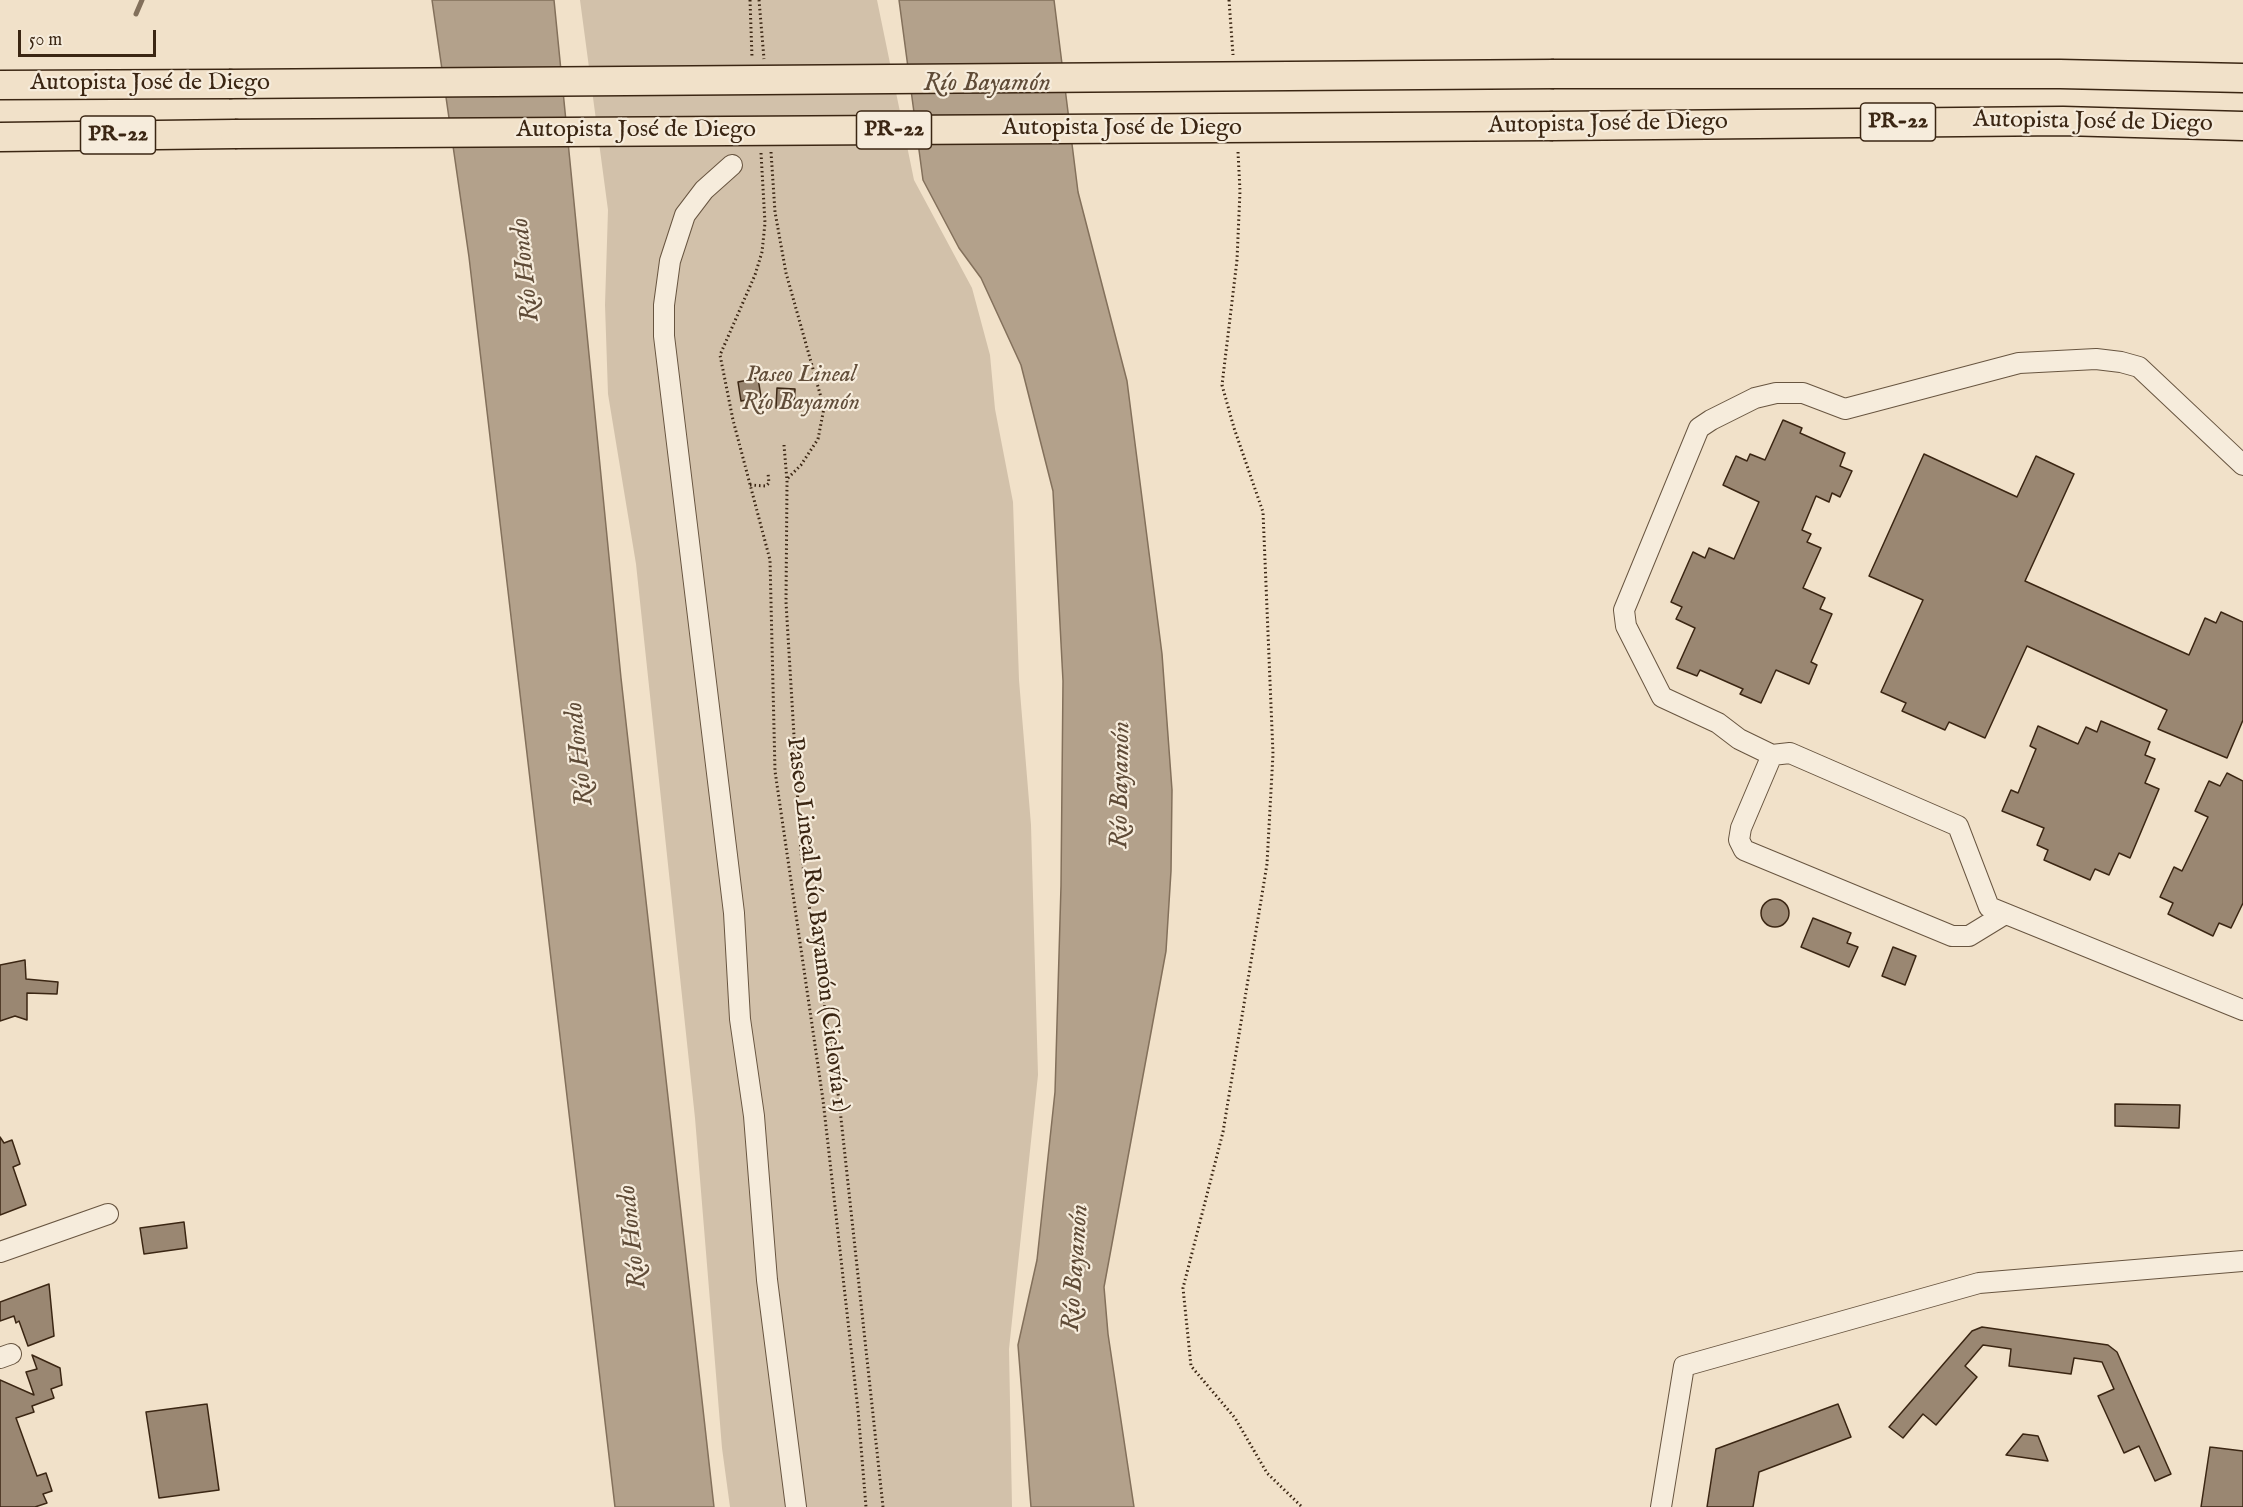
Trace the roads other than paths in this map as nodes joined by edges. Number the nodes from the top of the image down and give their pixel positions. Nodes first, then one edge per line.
1 (2243, 78) edge
2 (0, 85) edge
3 (0, 121) edge
4 (2243, 126) edge
5 (230, 134) junction
6 (0, 136) edge
7 (732, 165) dead end
8 (2243, 465) edge
9 (1772, 755) junction
10 (2005, 914) junction
11 (2243, 1010) edge
12 (108, 1214) dead end
13 (0, 1252) edge
14 (2243, 1261) edge
15 (796, 1507) edge
16 (1661, 1507) edge

1 - 2 highway, Autopista José de Diego / PR-22, bridge
3 - 5 highway
4 - 5 highway, Autopista José de Diego / PR-22, bridge
5 - 6 highway, Autopista José de Diego / PR-22
7 - 15 street
8 - 9 street
9 - 10 street
9 - 10 street
10 - 11 street
12 - 13 street
14 - 16 street

